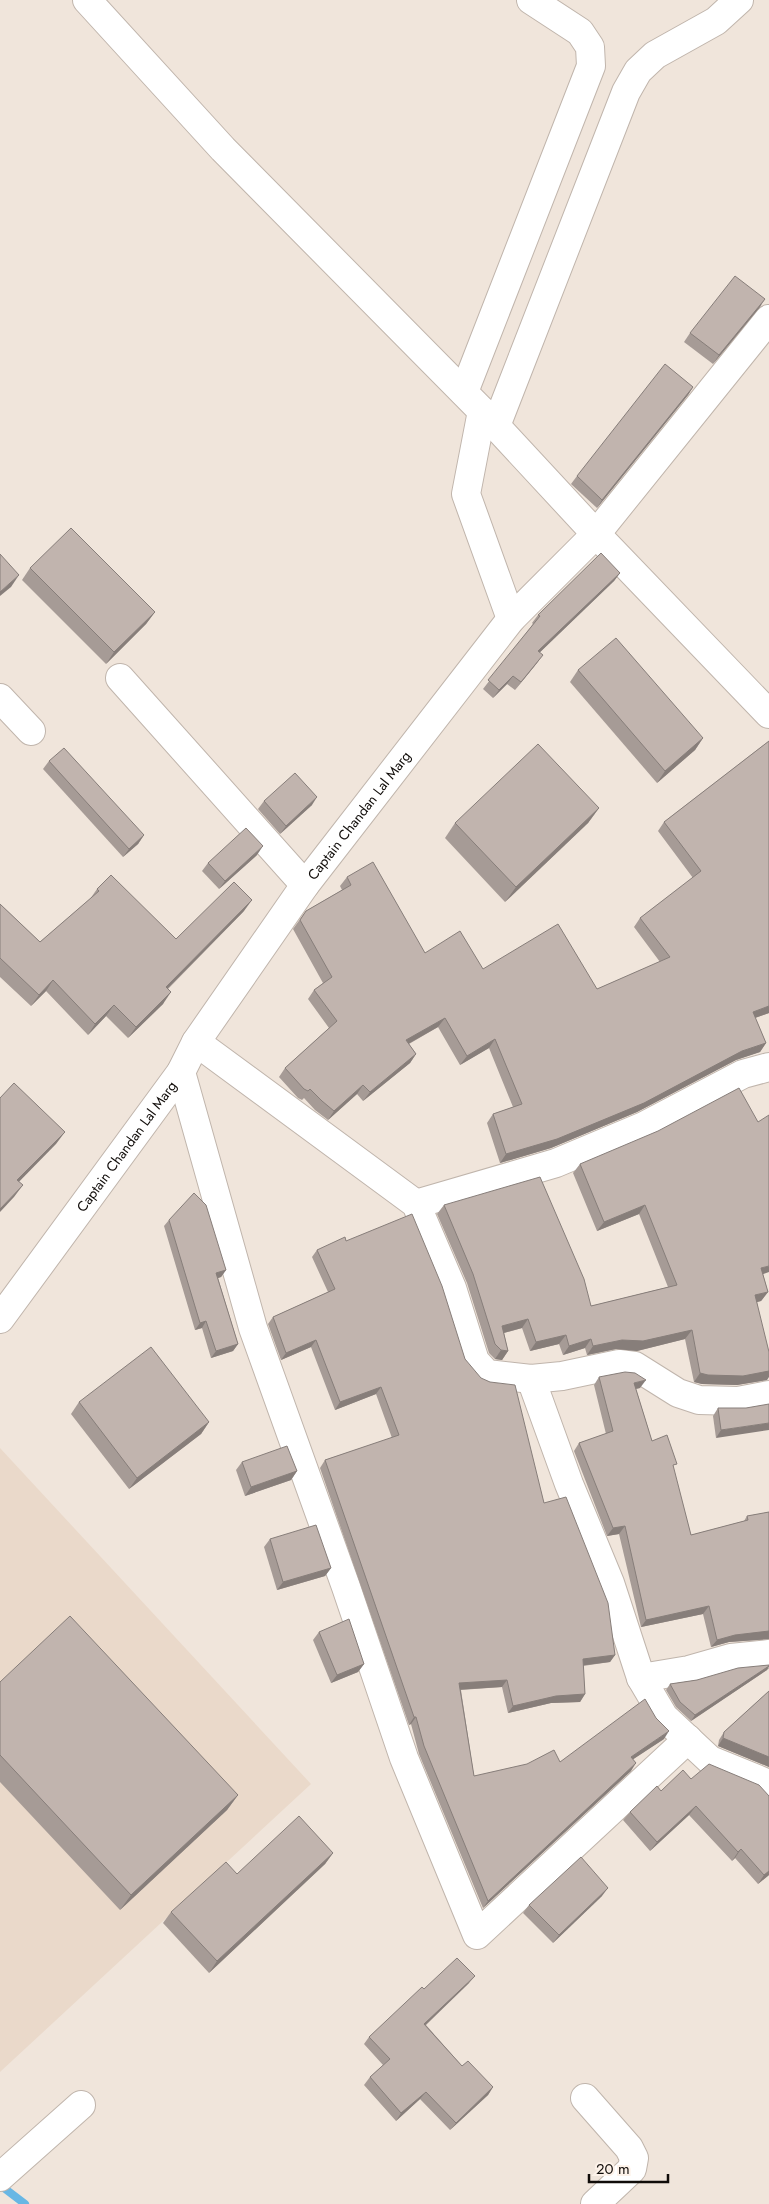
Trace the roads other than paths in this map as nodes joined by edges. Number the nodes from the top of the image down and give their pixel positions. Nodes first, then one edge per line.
1 (87, 0) edge
2 (531, 0) edge
3 (739, 0) edge
4 (769, 319) edge
5 (481, 410) junction
6 (596, 534) junction
7 (511, 619) junction
8 (120, 678) dead end
9 (0, 698) edge
10 (769, 714) edge
11 (31, 731) dead end
12 (305, 885) junction
13 (196, 1042) junction
14 (769, 1067) edge
15 (180, 1072) junction
16 (416, 1204) junction
17 (0, 1319) edge
18 (531, 1379) junction
19 (769, 1395) edge
20 (769, 1654) edge
21 (641, 1678) junction
22 (688, 1739) junction
23 (769, 1784) edge
24 (585, 2098) dead end
25 (81, 2106) dead end
26 (0, 2177) edge
27 (595, 2204) edge

1 - 5 street
2 - 5 street
3 - 5 street
4 - 6 street, Captain Chandan Lal Marg
5 - 6 street
5 - 7 street
6 - 7 street, Captain Chandan Lal Marg
6 - 10 street
7 - 12 street, Captain Chandan Lal Marg
8 - 12 street
9 - 11 street
12 - 13 street, Captain Chandan Lal Marg
13 - 15 street, Captain Chandan Lal Marg
13 - 16 street
14 - 16 street
15 - 17 street, Captain Chandan Lal Marg
15 - 22 street
16 - 18 street
18 - 19 street
18 - 21 street
20 - 21 street
21 - 22 street
22 - 23 street
24 - 27 street
25 - 26 street

